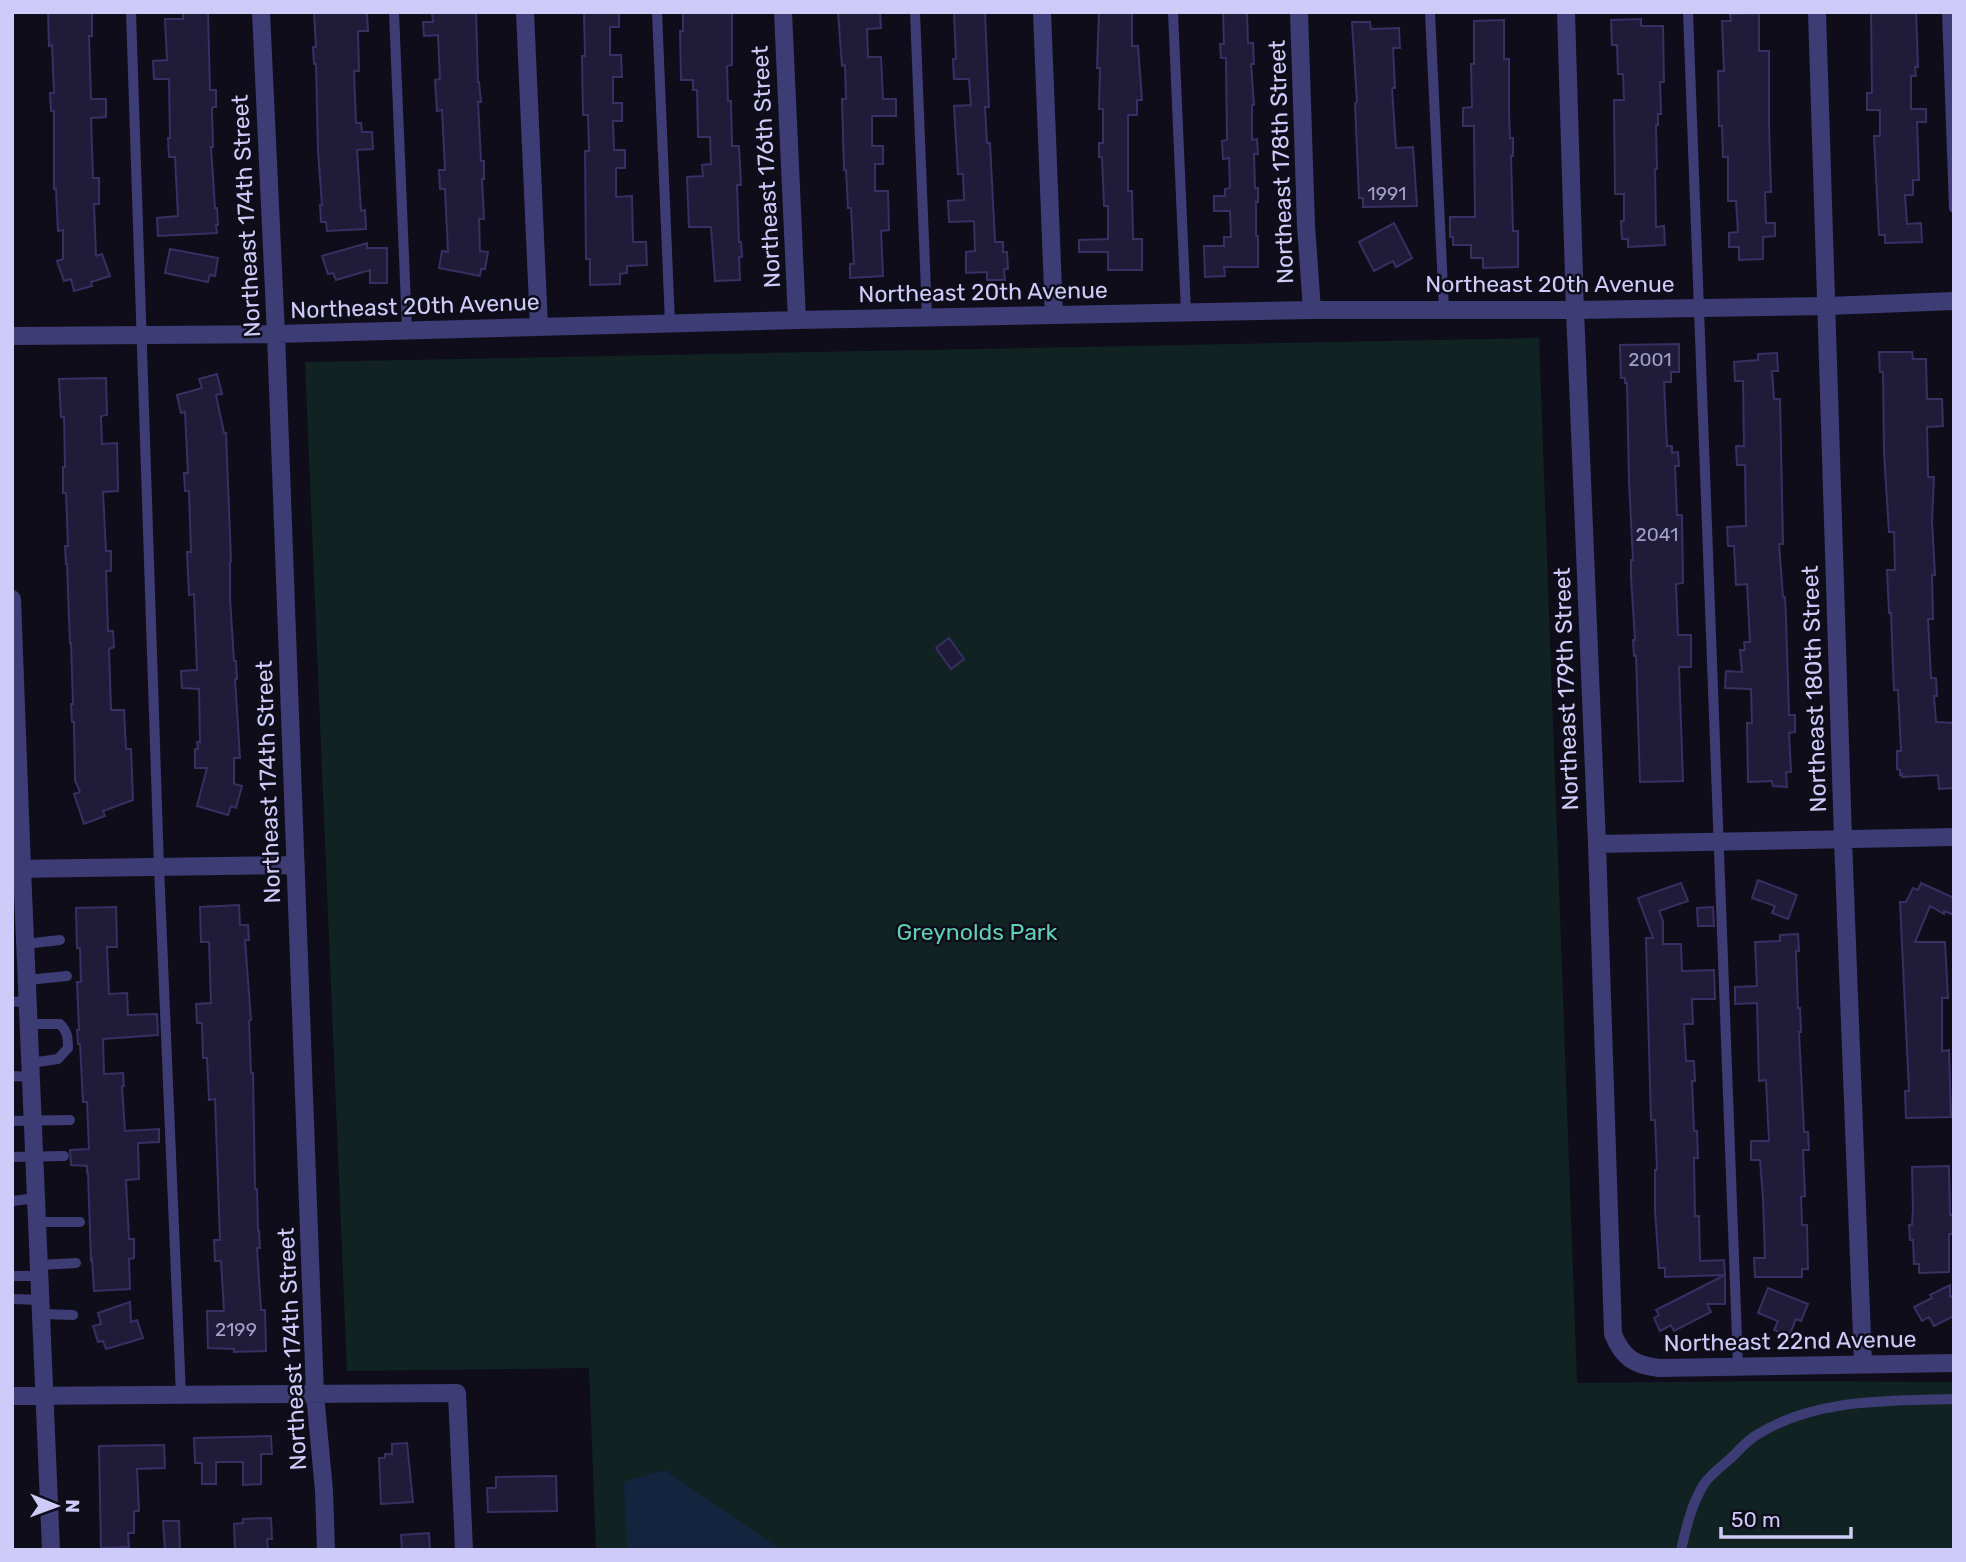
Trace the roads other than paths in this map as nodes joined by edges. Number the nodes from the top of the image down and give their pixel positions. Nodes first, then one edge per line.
1 (131, 12) edge
2 (261, 12) edge
3 (394, 12) edge
4 (525, 12) edge
5 (657, 12) edge
6 (783, 12) edge
7 (915, 12) edge
8 (1042, 12) edge
9 (1173, 12) edge
10 (1299, 12) edge
11 (1430, 12) edge
12 (1566, 12) edge
13 (1688, 12) edge
14 (1817, 12) edge
15 (1947, 12) edge
16 (1954, 208) edge
17 (1954, 301) edge
18 (1828, 306) junction
19 (1698, 308) junction
20 (1312, 310) junction
21 (1444, 310) junction
22 (1575, 310) junction
23 (1186, 312) junction
24 (1054, 315) junction
25 (927, 317) junction
26 (797, 320) junction
27 (670, 323) junction
28 (539, 327) junction
29 (407, 330) junction
30 (276, 334) junction
31 (142, 335) junction
32 (12, 336) edge
33 (12, 599) edge
34 (1954, 837) edge
35 (1843, 839) junction
36 (1717, 841) junction
37 (1597, 844) junction
38 (296, 864) junction
39 (159, 867) junction
40 (17, 869) edge
41 (18, 892) edge
42 (60, 940) dead end
43 (23, 954) junction
44 (67, 976) dead end
45 (27, 980) junction
46 (20, 1001) edge
47 (29, 1024) junction
48 (31, 1070) junction
49 (12, 1076) edge
50 (70, 1120) dead end
51 (34, 1121) junction
52 (12, 1122) edge
53 (64, 1156) dead end
54 (12, 1157) edge
55 (35, 1158) junction
56 (37, 1199) junction
57 (12, 1201) edge
58 (38, 1222) junction
59 (80, 1222) dead end
60 (76, 1263) dead end
61 (40, 1270) junction
62 (12, 1276) edge
63 (12, 1298) edge
64 (42, 1307) junction
65 (73, 1315) dead end
66 (1629, 1359) joint
67 (1954, 1363) edge
68 (1863, 1364) junction
69 (1738, 1366) junction
70 (316, 1394) junction
71 (46, 1395) junction
72 (181, 1395) junction
73 (12, 1396) edge
74 (1954, 1399) edge
75 (51, 1550) edge
76 (326, 1550) edge
77 (464, 1550) edge
78 (1681, 1550) edge

1 - 31 lane
2 - 30 street, Northeast 174th Street
3 - 29 lane
4 - 28 street
5 - 27 lane
6 - 26 street, Northeast 176th Street
7 - 25 lane
8 - 24 street
9 - 23 lane
10 - 20 street, Northeast 178th Street
11 - 21 lane
12 - 22 street, Northeast 179th Street
13 - 19 lane
14 - 18 street, Northeast 180th Street
15 - 16 lane
17 - 18 street, Northeast 20th Avenue
18 - 19 street, Northeast 20th Avenue
18 - 35 street, Northeast 180th Street
19 - 22 street, Northeast 20th Avenue
19 - 36 lane
20 - 21 street, Northeast 20th Avenue
20 - 23 street, Northeast 20th Avenue
21 - 22 street, Northeast 20th Avenue
22 - 37 street, Northeast 179th Street
23 - 24 street, Northeast 20th Avenue
24 - 25 street, Northeast 20th Avenue
25 - 26 street, Northeast 20th Avenue
26 - 27 street, Northeast 20th Avenue
27 - 28 street, Northeast 20th Avenue
28 - 29 street, Northeast 20th Avenue
29 - 30 street, Northeast 20th Avenue
30 - 31 street, Northeast 20th Avenue
30 - 38 street, Northeast 174th Street
31 - 32 street, Northeast 20th Avenue
31 - 39 lane
33 - 40 street
34 - 35 street
35 - 36 street
35 - 68 street, Northeast 180th Street
36 - 37 street
36 - 69 lane
37 - 66 street, Northeast 179th Street
38 - 39 street
38 - 70 street, Northeast 174th Street
39 - 40 street
39 - 72 lane
40 - 41 street
41 - 43 street
42 - 43 lane
43 - 45 street
44 - 45 lane
45 - 46 street
46 - 47 street
47 - 48 street
47 - 48 lane
48 - 49 lane
48 - 51 street
50 - 51 lane
51 - 52 lane
51 - 55 street
53 - 55 lane
54 - 55 lane
55 - 56 street
56 - 57 lane
56 - 58 street
58 - 59 lane
58 - 61 street
60 - 61 lane
61 - 62 lane
61 - 64 street
63 - 64 lane
64 - 65 lane
64 - 71 street
66 - 69 street, Northeast 22nd Avenue
67 - 68 street, Northeast 22nd Avenue
68 - 69 street, Northeast 22nd Avenue
70 - 72 street
70 - 76 street, Northeast 174th Street
70 - 77 street
71 - 72 street
71 - 73 street
71 - 75 street
74 - 78 lane

